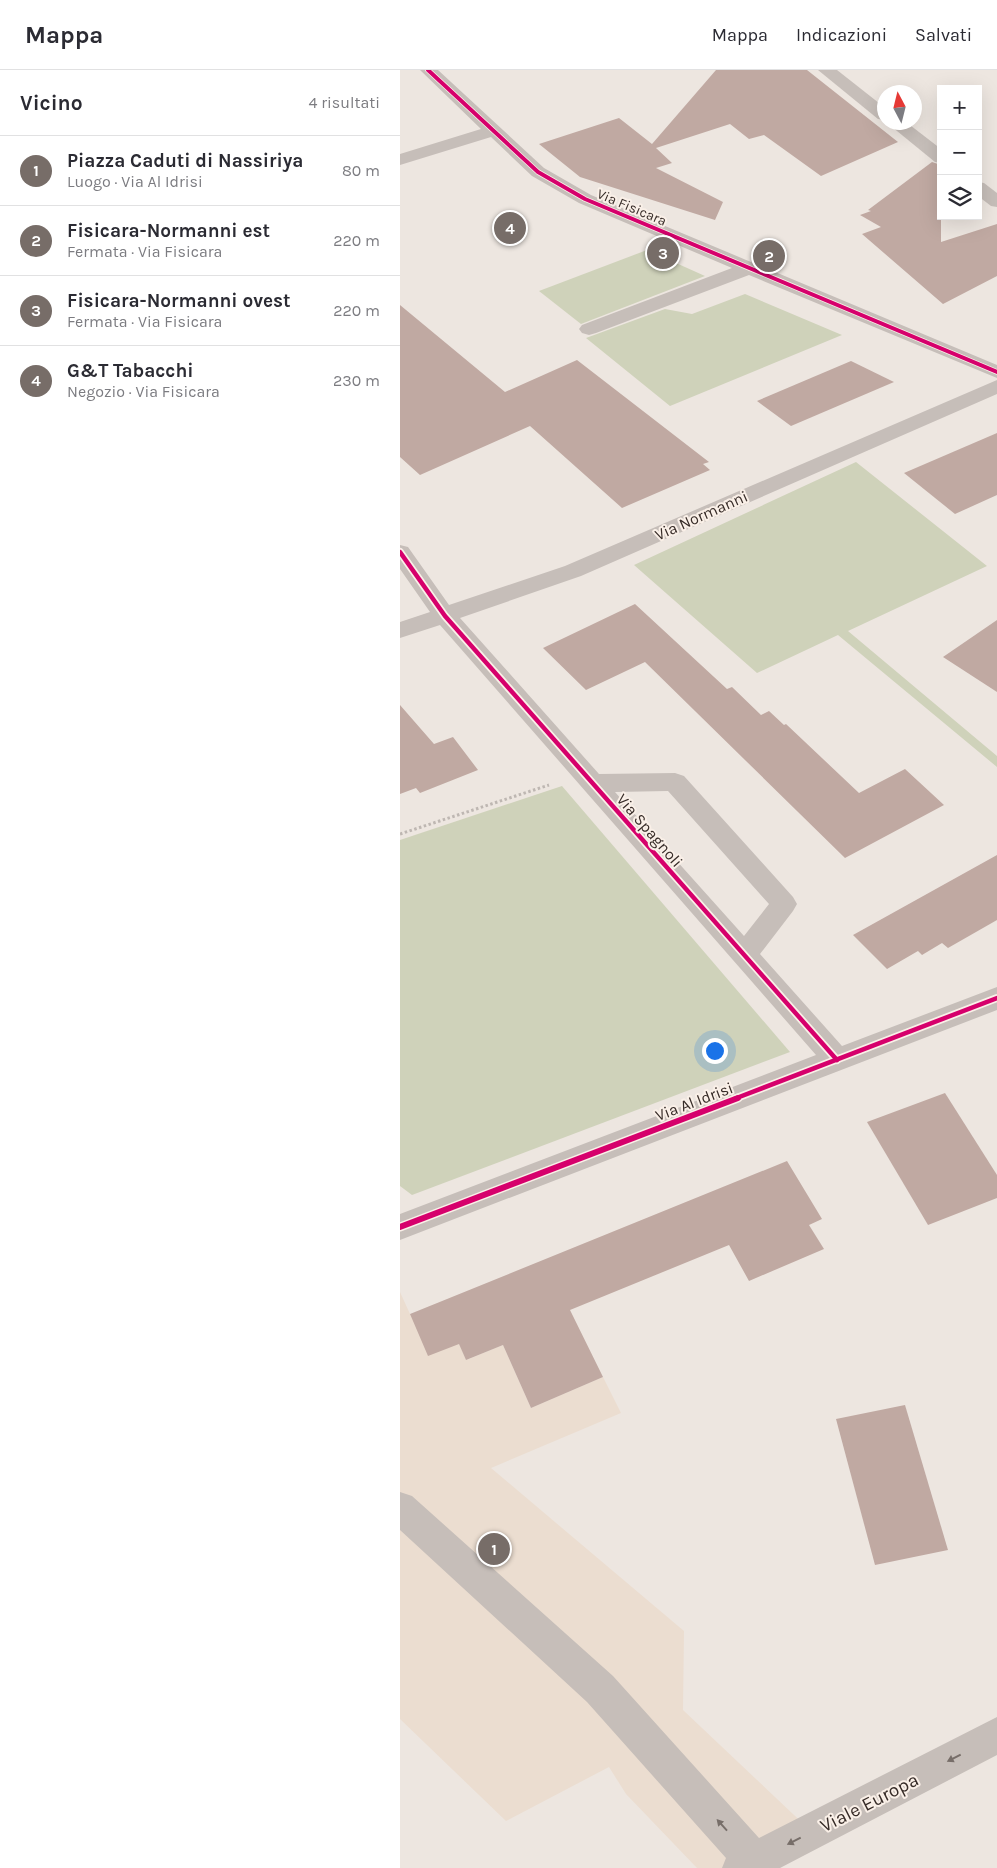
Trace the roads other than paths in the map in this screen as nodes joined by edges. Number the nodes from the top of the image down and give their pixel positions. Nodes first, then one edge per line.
1 (428, 70) edge
2 (826, 70) edge
3 (877, 110) edge
4 (904, 130) edge
5 (493, 131) junction
6 (937, 155) edge
7 (400, 160) edge
8 (982, 190) edge
9 (997, 202) edge
10 (748, 268) junction
11 (589, 328) dead end
12 (997, 372) edge
13 (997, 386) edge
14 (400, 552) edge
15 (445, 616) junction
16 (400, 630) edge
17 (587, 778) junction
18 (744, 955) junction
19 (997, 998) edge
20 (837, 1060) junction
21 (400, 1227) edge
22 (400, 1508) edge
23 (997, 1735) edge
24 (748, 1865) edge

1 - 5 street, Via Fisicara
2 - 3 street
4 - 6 street
5 - 7 street
5 - 10 street, Via Fisicara
8 - 9 street
10 - 11 street
10 - 12 street, Via Fisicara
13 - 15 street, Via Normanni
14 - 15 street, Via Spagnoli
15 - 16 street, Via Normanni
15 - 17 street, Via Spagnoli
17 - 18 street, Via Spagnoli
17 - 18 street
18 - 20 street, Via Spagnoli
19 - 20 street, Via Al Idrisi
20 - 21 street, Via Al Idrisi
24 -> 22 street
23 -> 24 street, Viale Europa

